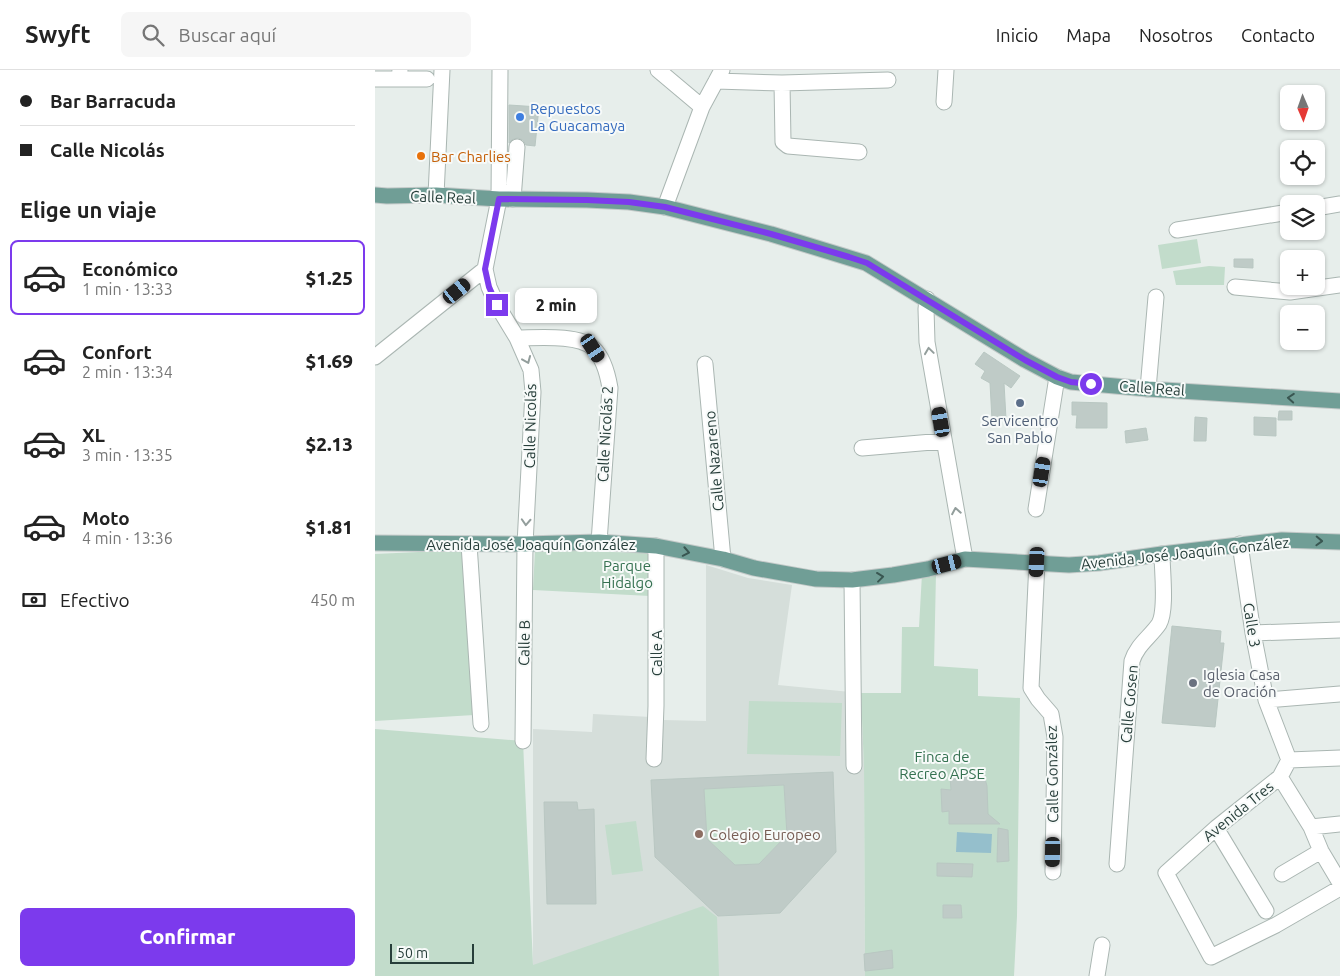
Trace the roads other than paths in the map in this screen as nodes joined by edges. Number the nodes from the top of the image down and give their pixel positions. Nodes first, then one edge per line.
1 (442, 70) edge
2 (500, 70) edge
3 (658, 70) edge
4 (946, 70) edge
5 (399, 74) edge
6 (719, 76) edge
7 (852, 76) edge
8 (375, 79) edge
9 (427, 79) dead end
10 (888, 80) dead end
11 (782, 83) junction
12 (944, 102) dead end
13 (702, 107) junction
14 (517, 147) dead end
15 (859, 152) dead end
16 (375, 195) edge
17 (436, 195) junction
18 (506, 199) junction
19 (1340, 204) edge
20 (1325, 206) edge
21 (665, 207) junction
22 (1280, 213) edge
23 (1177, 230) dead end
24 (485, 269) junction
25 (1340, 285) edge
26 (1235, 287) dead end
27 (1156, 297) dead end
28 (927, 300) junction
29 (517, 338) junction
30 (375, 357) edge
31 (705, 364) dead end
32 (1057, 377) junction
33 (1148, 389) junction
34 (1340, 401) edge
35 (944, 441) junction
36 (862, 448) dead end
37 (1036, 509) dead end
38 (599, 542) junction
39 (1340, 542) edge
40 (375, 543) edge
41 (469, 544) junction
42 (525, 544) junction
43 (1240, 544) junction
44 (656, 546) junction
45 (1162, 554) junction
46 (723, 559) junction
47 (965, 559) junction
48 (1037, 562) junction
49 (852, 580) junction
50 (1340, 630) edge
51 (1253, 633) junction
52 (1340, 694) edge
53 (1266, 700) junction
54 (481, 724) dead end
55 (523, 741) dead end
56 (1340, 758) edge
57 (654, 759) dead end
58 (1289, 760) junction
59 (854, 766) dead end
60 (1280, 777) junction
61 (1340, 824) edge
62 (1311, 827) junction
63 (1216, 828) junction
64 (1321, 851) junction
65 (1117, 864) dead end
66 (1053, 872) dead end
67 (1282, 874) dead end
68 (1340, 883) edge
69 (1340, 888) edge
70 (1266, 911) dead end
71 (1102, 945) dead end
72 (1097, 976) edge

1 - 17 street
2 - 18 street
3 - 13 street
4 - 12 street
5 - 8 street
5 - 9 street
6 - 11 street
6 - 13 street
7 - 10 street
7 - 11 street
11 - 15 street
13 - 21 street
14 - 18 street
16 - 17 main road, Calle Real
17 - 18 main road, Calle Real
18 - 21 main road, Calle Real
18 - 24 street, Calle Nicolás
19 - 20 street
21 - 28 main road, Calle Real
22 - 23 street
24 - 29 street, Calle Nicolás
24 - 30 street
25 - 26 street
27 - 33 street
28 - 32 main road, Calle Real
35 -> 28 street
29 - 38 street, Calle Nicolás 2
29 -> 42 street, Calle Nicolás
31 - 46 street, Calle Nazareno
32 - 33 main road, Calle Real
32 - 37 street
34 -> 33 main road, Calle Real
35 - 36 street
47 -> 35 street
38 - 42 main road, Avenida José Joaquín González
38 - 44 main road, Avenida José Joaquín González
43 -> 39 main road, Avenida José Joaquín González
40 - 41 main road, Avenida José Joaquín González
41 - 42 main road, Avenida José Joaquín González
41 - 54 street
42 - 55 street, Calle B
43 - 45 main road, Avenida José Joaquín González
43 - 51 street, Calle 3
44 -> 46 main road, Avenida José Joaquín González
44 - 57 street, Calle A
45 - 48 main road, Avenida José Joaquín González
45 - 65 street, Calle Gosen
46 - 49 main road, Avenida José Joaquín González
47 - 48 main road, Avenida José Joaquín González
49 -> 47 main road, Avenida José Joaquín González
48 - 66 street, Calle González
49 - 59 street
50 - 51 street
51 - 53 street, Calle 3
52 - 53 street
53 - 58 street, Calle 3
56 - 58 street
58 - 60 street, Avenida Tres
60 - 62 street
60 - 63 street, Avenida Tres
61 - 62 street
62 - 64 street
63 - 69 street, Avenida Tres
63 - 70 street
64 - 67 street
64 - 68 street
71 - 72 street

